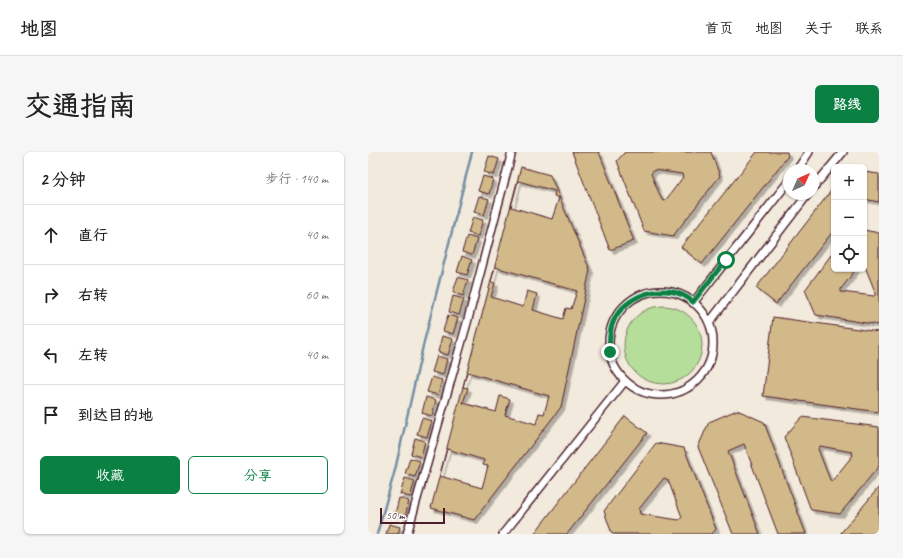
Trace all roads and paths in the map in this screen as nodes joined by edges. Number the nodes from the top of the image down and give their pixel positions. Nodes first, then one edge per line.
1 (512, 152) edge
2 (810, 152) edge
3 (843, 152) edge
4 (801, 164) edge
5 (819, 181) edge
6 (783, 189) edge
7 (803, 200) edge
8 (693, 302) junction
9 (709, 323) junction
10 (625, 381) junction
11 (407, 534) edge
12 (503, 534) edge

1 - 11 street
2 - 4 street
3 - 5 street
6 - 8 street
7 - 9 street
8 - 9 street
8 - 10 street
9 - 10 street
10 - 12 street

